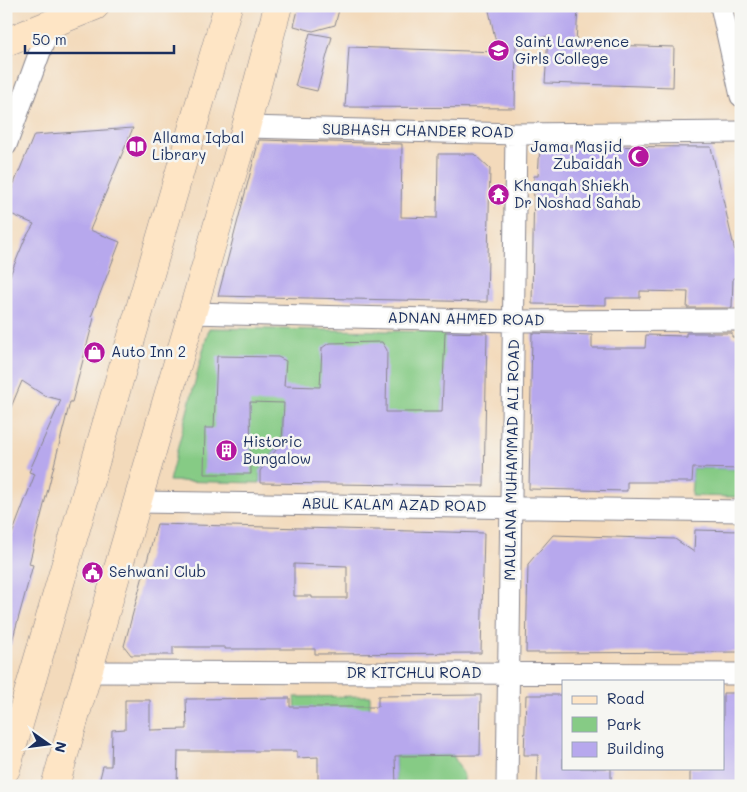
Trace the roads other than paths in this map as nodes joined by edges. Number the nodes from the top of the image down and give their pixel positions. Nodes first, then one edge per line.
1 (95, 6) edge
2 (228, 6) edge
3 (278, 6) edge
4 (721, 6) edge
5 (50, 24) junction
6 (6, 42) edge
7 (741, 96) edge
8 (246, 127) junction
9 (741, 132) edge
10 (516, 134) junction
11 (6, 145) edge
12 (192, 313) junction
13 (741, 320) edge
14 (513, 321) junction
15 (137, 502) junction
16 (511, 507) junction
17 (741, 511) edge
18 (88, 672) junction
19 (509, 673) junction
20 (741, 674) edge
21 (6, 769) edge
22 (54, 786) edge
23 (507, 786) edge

1 - 5 street
2 - 21 street
3 - 8 street
4 - 7 street
5 - 6 street
5 - 11 street
8 - 10 street, SUBHASH CHANDER ROAD
8 - 12 street
9 - 10 street, SUBHASH CHANDER ROAD
10 - 14 street, MAULANA MUHAMMAD ALI ROAD
12 - 14 street, ADNAN AHMED ROAD
12 - 15 street
13 - 14 street, ADNAN AHMED ROAD
14 - 16 street, MAULANA MUHAMMAD ALI ROAD
15 - 16 street, ABUL KALAM AZAD ROAD
15 - 18 street
16 - 17 street, ABUL KALAM AZAD ROAD
16 - 19 street, MAULANA MUHAMMAD ALI ROAD
18 - 19 street, DR KITCHLU ROAD
18 - 22 street
19 - 20 street, DR KITCHLU ROAD
19 - 23 street, MAULANA MUHAMMAD ALI ROAD

